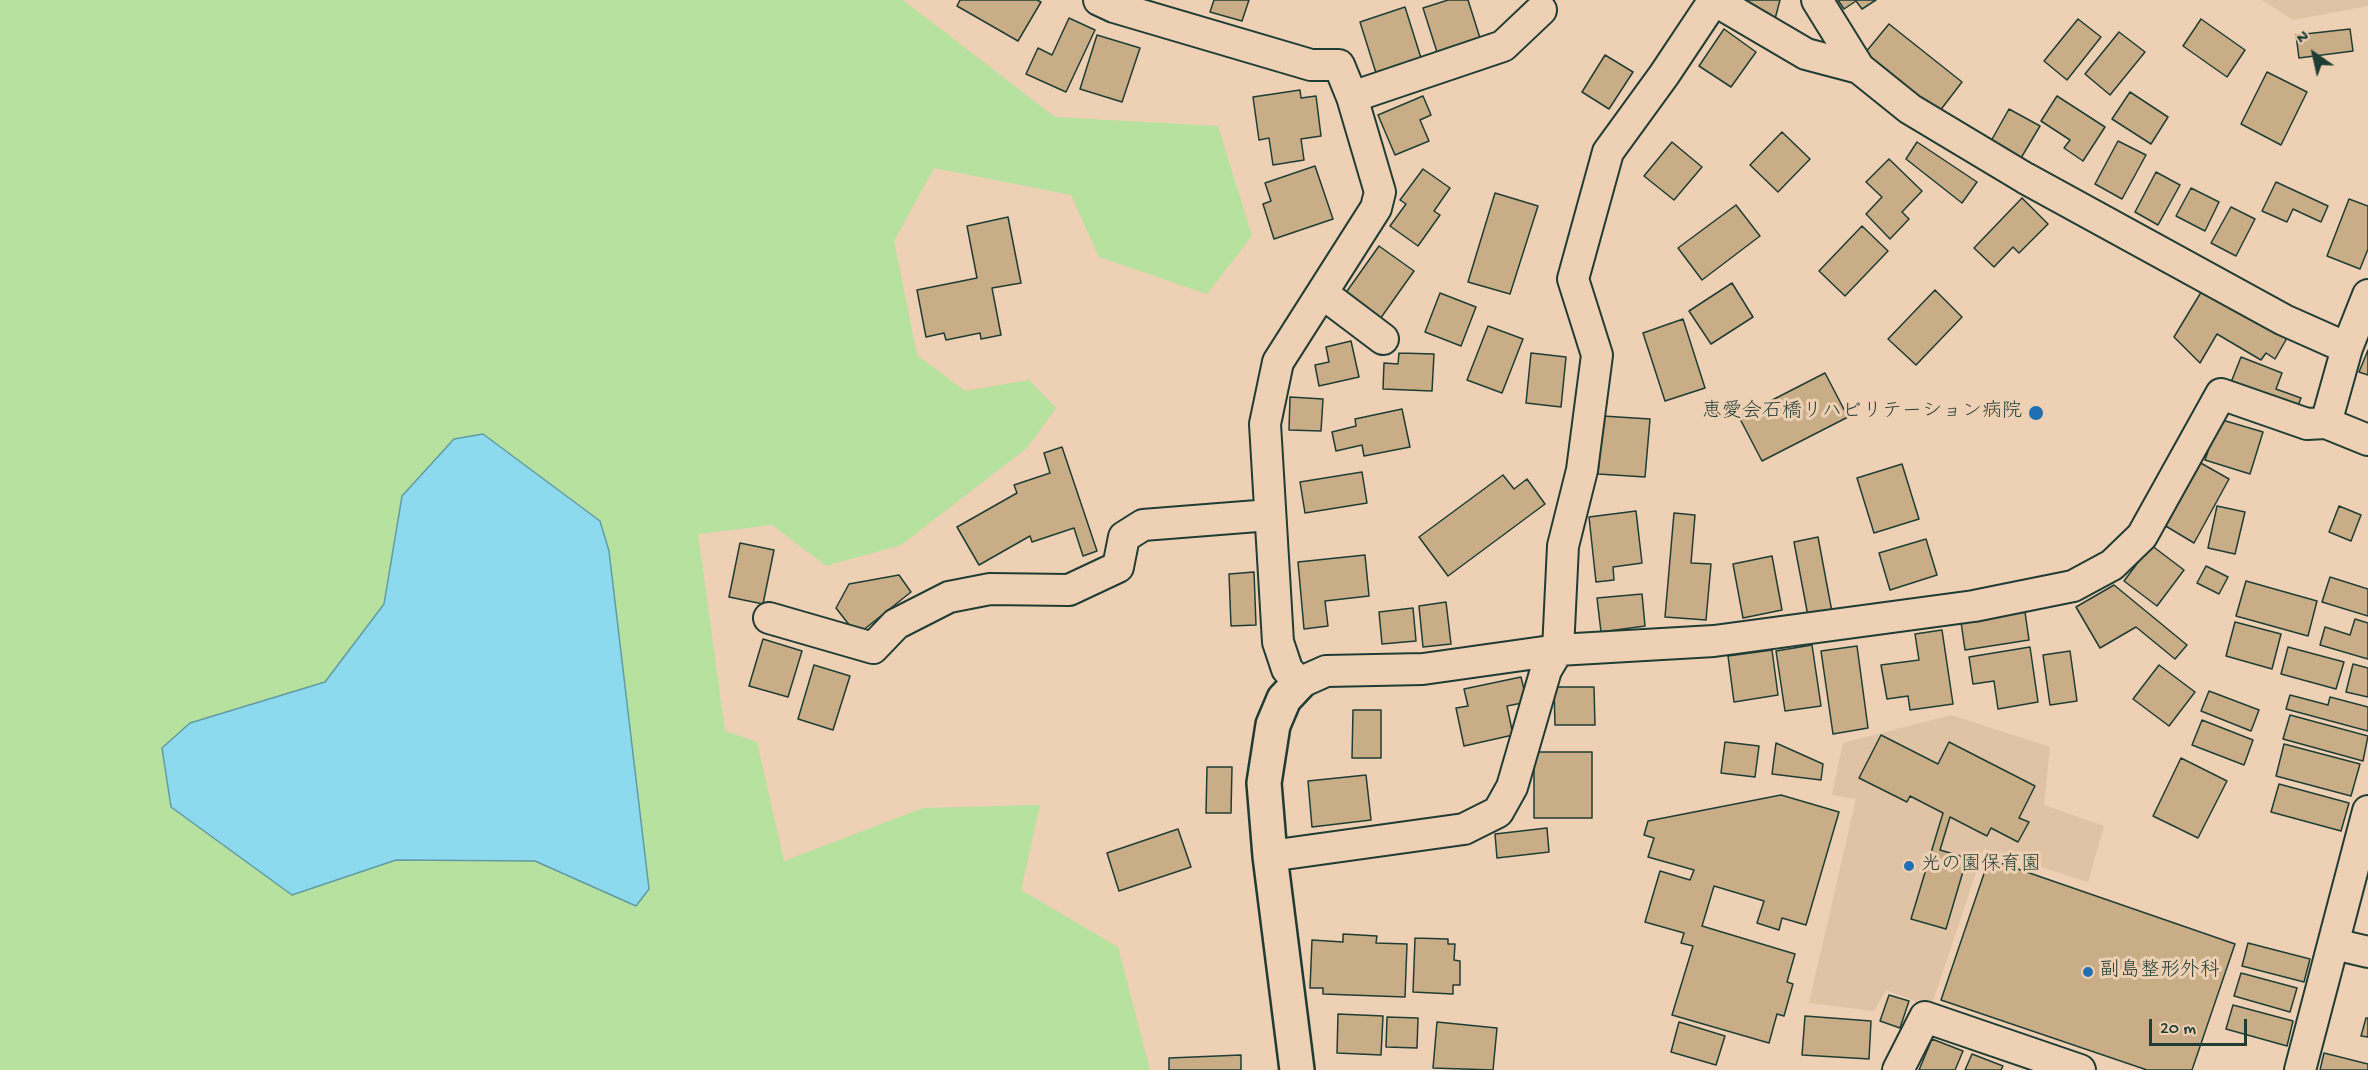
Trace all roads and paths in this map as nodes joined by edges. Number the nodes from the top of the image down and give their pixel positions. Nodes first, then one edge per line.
1 (1099, 0) edge
2 (1714, 0) edge
3 (1817, 0) edge
4 (1541, 10) dead end
5 (1859, 68) junction
6 (1352, 97) junction
7 (1322, 293) junction
8 (2368, 295) edge
9 (1383, 339) dead end
10 (2347, 348) junction
11 (2326, 423) junction
12 (2368, 441) edge
13 (1270, 514) junction
14 (769, 618) dead end
15 (1558, 650) junction
16 (1299, 682) junction
17 (2368, 811) edge
18 (1270, 856) junction
19 (2334, 944) junction
20 (2368, 952) edge
21 (1297, 1070) edge
22 (1898, 1070) edge
23 (2080, 1070) edge
24 (2300, 1070) edge

1 - 6 street
2 - 5 street
2 - 15 street
3 - 5 street
4 - 6 street
5 - 10 street
6 - 7 street
7 - 9 street
7 - 13 street
8 - 10 street
10 - 11 street
11 - 12 street
11 - 15 street
13 - 14 street
13 - 16 street
15 - 16 street
15 - 18 street
16 - 18 street
17 - 19 street
18 - 21 street
19 - 20 street
19 - 24 street
22 - 23 street

